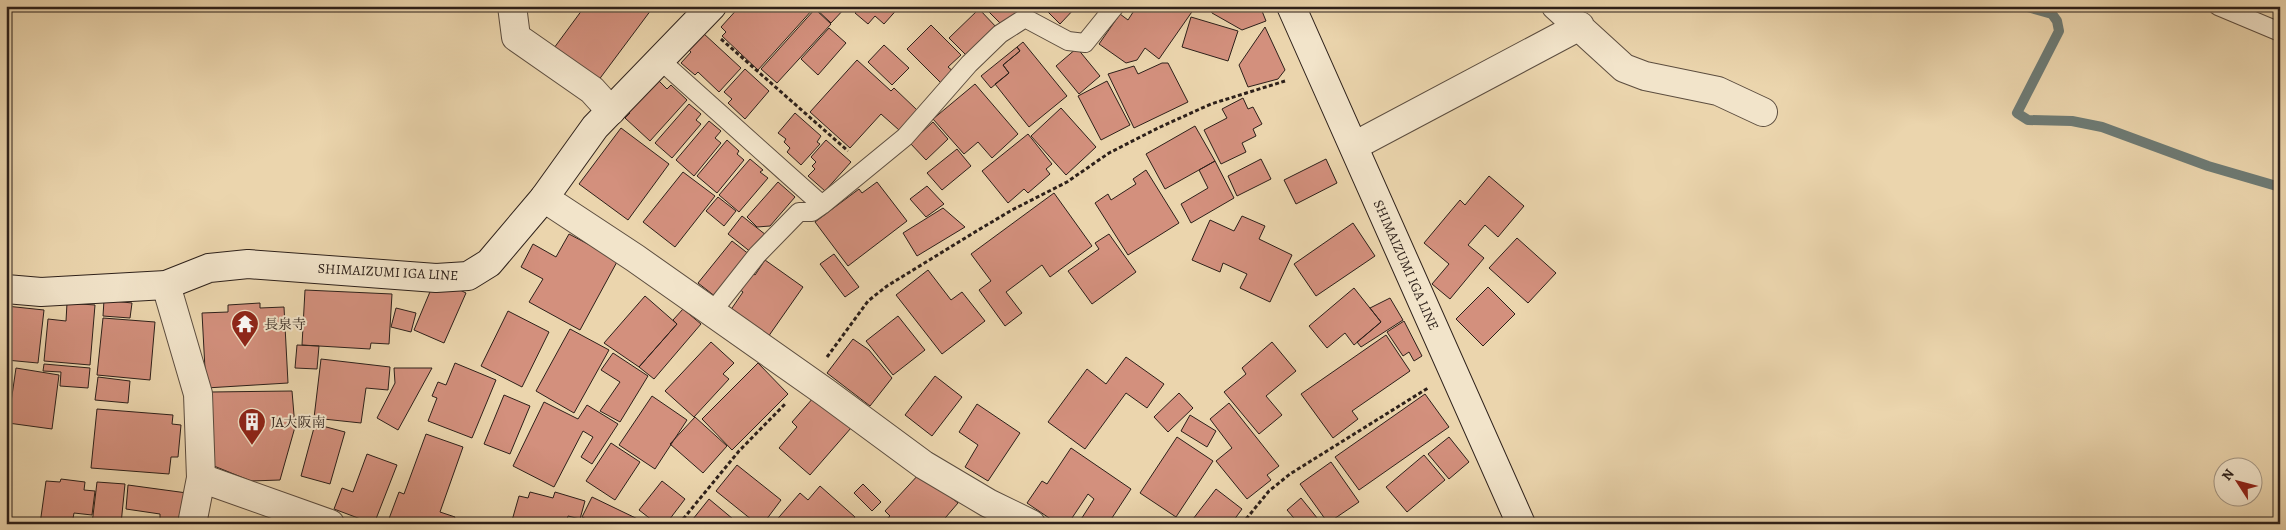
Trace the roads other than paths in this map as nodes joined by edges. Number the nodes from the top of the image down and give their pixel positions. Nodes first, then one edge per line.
1 (512, 6) edge
2 (1115, 6) edge
3 (1291, 6) edge
4 (1556, 6) edge
5 (2223, 7) edge
6 (706, 13) edge
7 (1580, 26) junction
8 (2280, 32) edge
9 (660, 60) junction
10 (611, 111) junction
11 (1763, 112) dead end
12 (1354, 146) junction
13 (544, 198) junction
14 (822, 206) junction
15 (166, 285) junction
16 (6, 289) edge
17 (712, 312) junction
18 (201, 478) junction
19 (192, 524) edge
20 (330, 524) edge
21 (1031, 524) edge
22 (1521, 524) edge

1 - 10 street
2 - 14 lane
3 - 12 street, SHIMAIZUMI IGA LINE
4 - 7 street
5 - 8 lane
6 - 9 street, SHIMAIZUMI IGA LINE
7 - 11 street
7 - 12 street
9 - 10 street, SHIMAIZUMI IGA LINE
9 - 14 lane
10 - 13 street, SHIMAIZUMI IGA LINE
12 - 22 street, SHIMAIZUMI IGA LINE
13 - 15 street, SHIMAIZUMI IGA LINE
13 - 17 street
14 - 17 lane
15 - 16 street, SHIMAIZUMI IGA LINE
15 - 18 street
17 - 21 street
18 - 19 street
18 - 20 street

